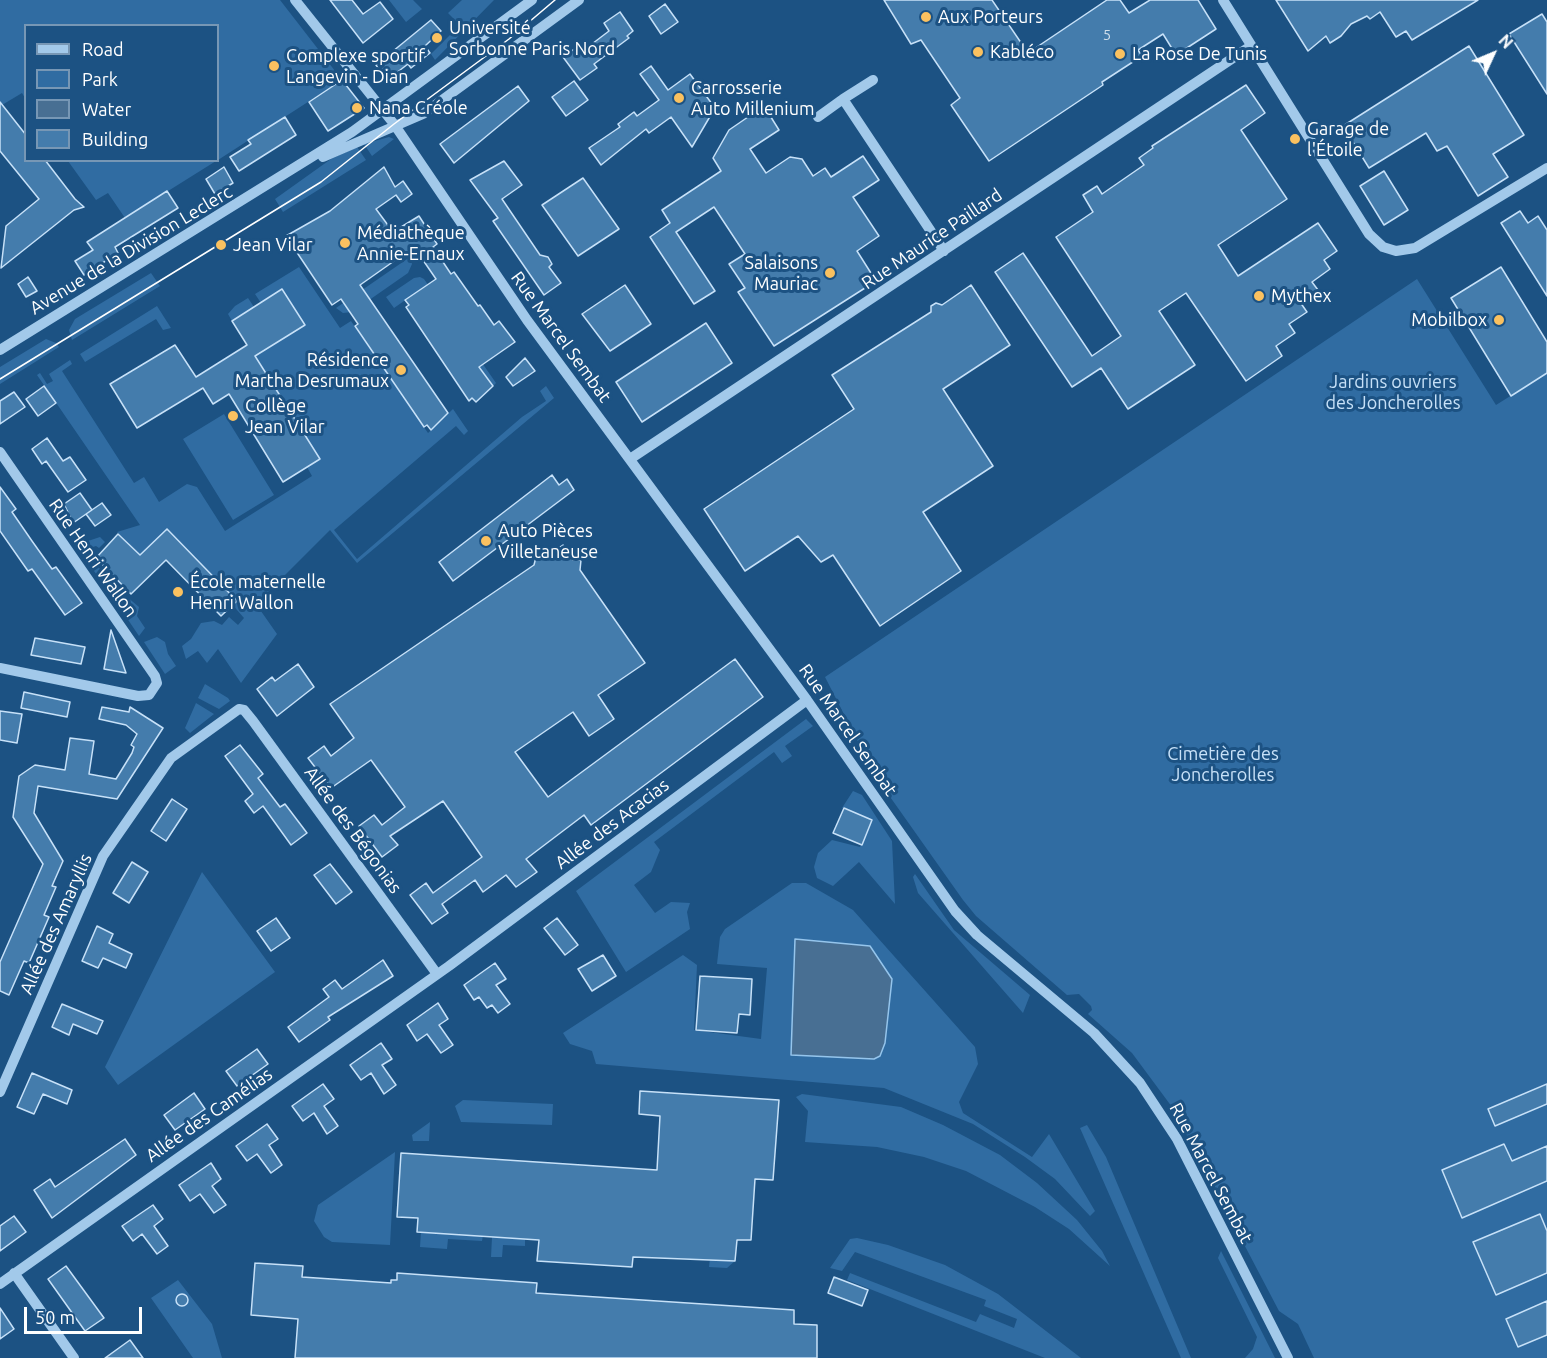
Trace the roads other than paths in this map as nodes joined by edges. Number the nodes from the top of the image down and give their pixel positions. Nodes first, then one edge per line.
1 (295, 0) edge
2 (532, 0) edge
3 (1223, 0) edge
4 (573, 2) edge
5 (1251, 46) junction
6 (873, 80) dead end
7 (843, 99) junction
8 (382, 109) junction
9 (818, 117) dead end
10 (396, 127) junction
11 (1547, 168) edge
12 (280, 178) junction
13 (944, 251) junction
14 (0, 350) edge
15 (0, 452) edge
16 (630, 459) junction
17 (0, 668) edge
18 (807, 700) junction
19 (239, 709) joint
20 (437, 974) junction
21 (0, 1092) edge
22 (14, 1273) junction
23 (0, 1284) edge
24 (74, 1358) edge
25 (1288, 1358) edge

1 - 8 street, Rue Marcel Sembat
2 - 8 street, Avenue de la Division Leclerc
3 - 5 street
4 - 10 street, Avenue de la Division Leclerc
5 - 11 street
5 - 13 street, Rue Maurice Paillard
6 - 7 street
7 - 9 street
7 - 13 street
8 - 10 street, Rue Marcel Sembat
8 - 12 street, Avenue de la Division Leclerc
10 - 12 street, Avenue de la Division Leclerc
10 - 16 street, Rue Marcel Sembat
12 - 14 street, Avenue de la Division Leclerc
13 - 16 street, Rue Maurice Paillard
15 - 17 street, Rue Henri Wallon
16 - 18 street, Rue Marcel Sembat
18 - 20 street, Allée des Acacias
18 - 25 street, Rue Marcel Sembat
19 - 20 street, Allée des Bégonias
19 - 21 street, Allée des Amaryllis
20 - 22 street, Allée des Camélias
22 - 23 street, Allée des Camélias
22 - 24 street

